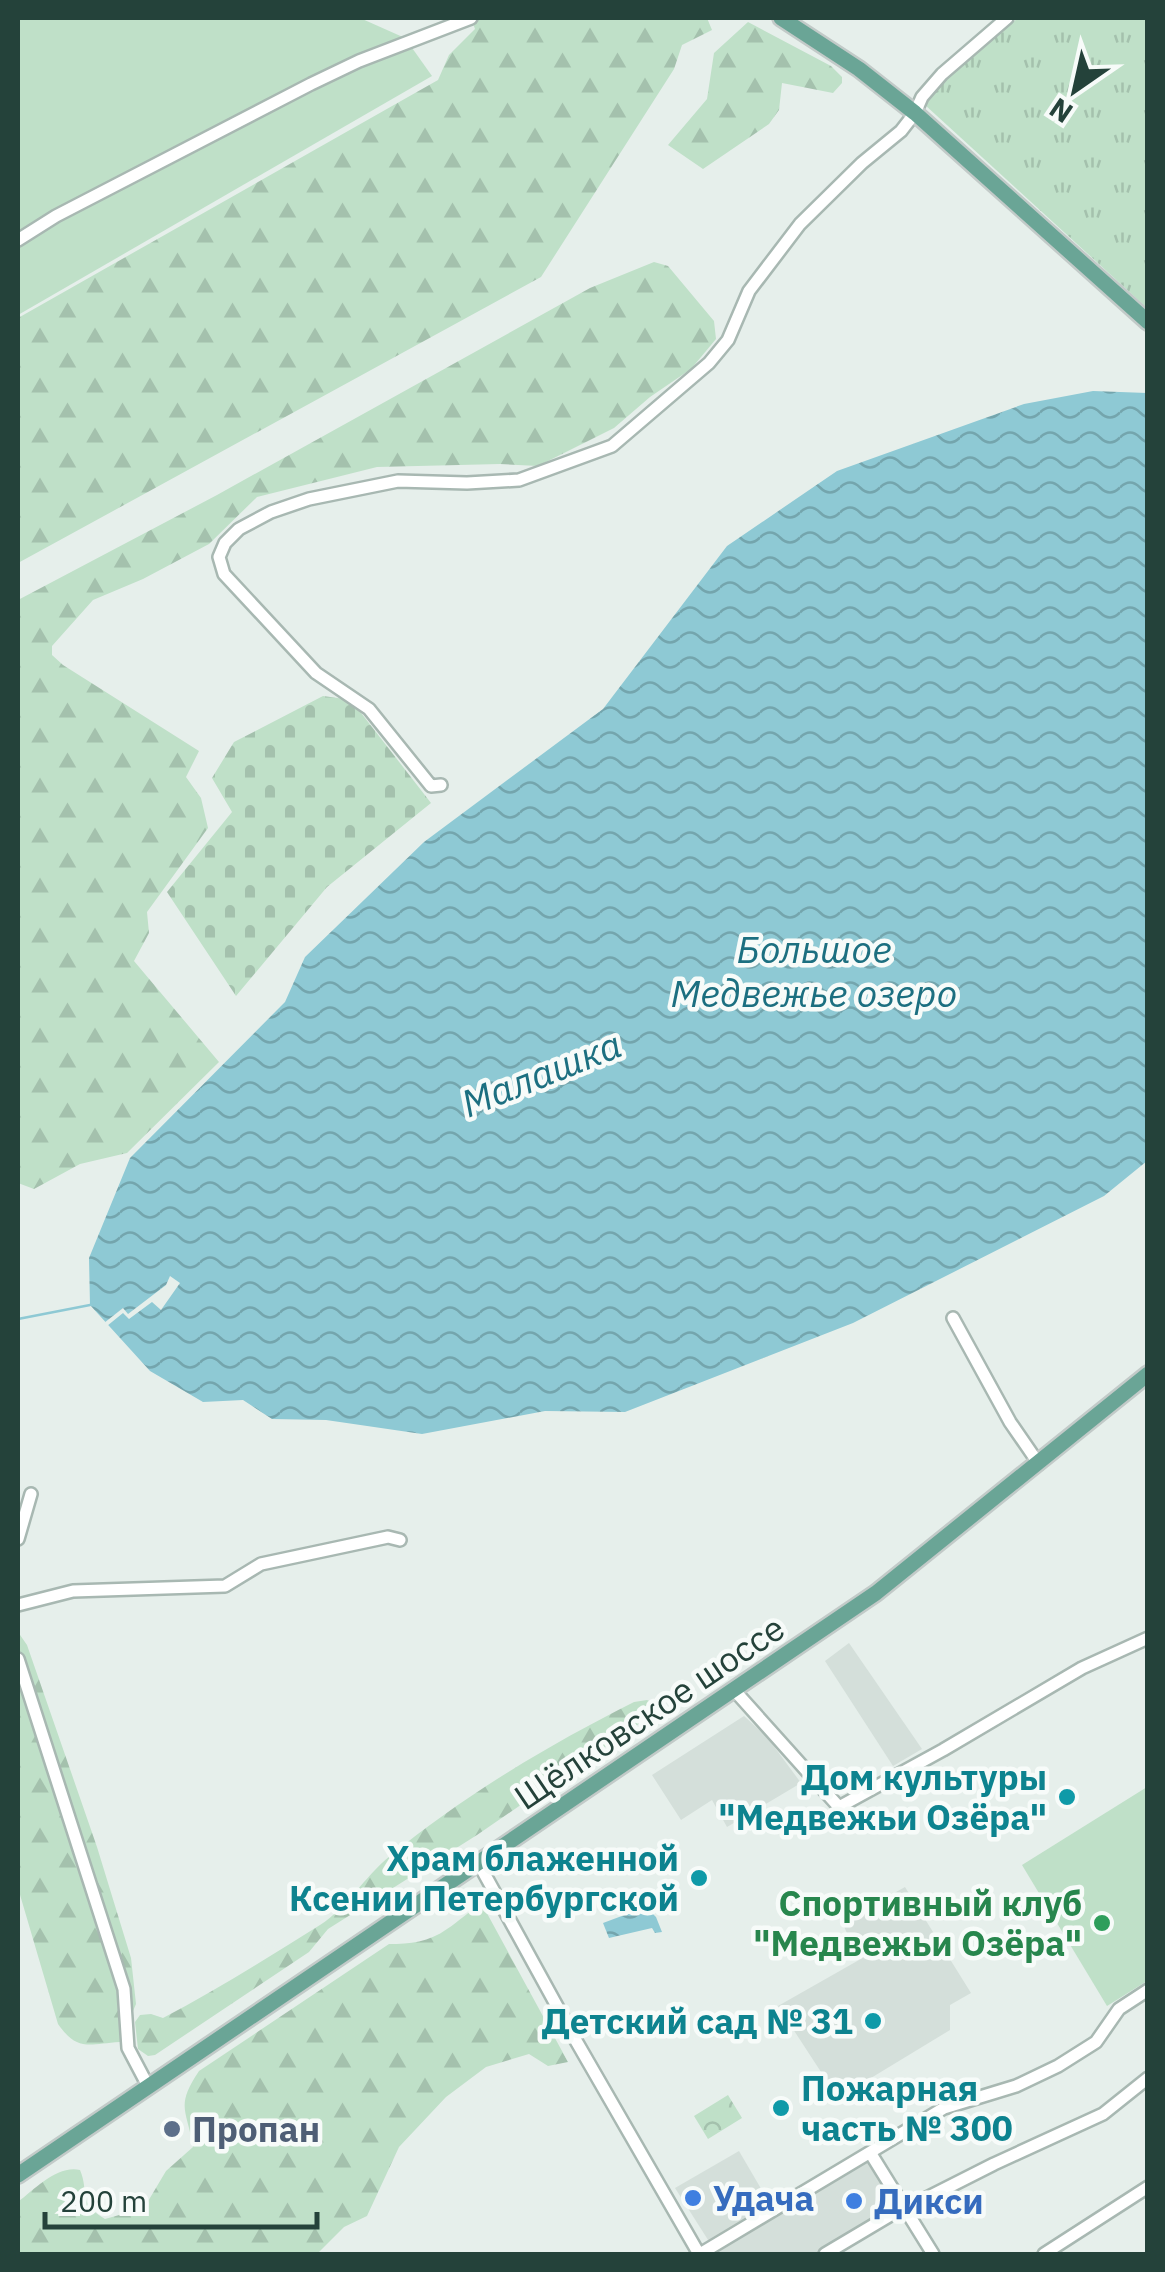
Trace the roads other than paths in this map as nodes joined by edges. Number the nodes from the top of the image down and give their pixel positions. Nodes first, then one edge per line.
1 (471, 18) edge
2 (781, 18) edge
3 (1007, 18) edge
4 (915, 113) junction
5 (18, 240) edge
6 (1148, 322) edge
7 (440, 785) dead end
8 (953, 1318) dead end
9 (1148, 1374) edge
10 (1039, 1464) junction
11 (31, 1494) dead end
12 (18, 1539) edge
13 (400, 1540) dead end
14 (18, 1605) edge
15 (1148, 1638) edge
16 (18, 1659) edge
17 (735, 1690) junction
18 (479, 1864) junction
19 (1148, 1990) edge
20 (1148, 2078) edge
21 (148, 2086) junction
22 (871, 2154) junction
23 (18, 2175) edge
24 (1148, 2187) edge
25 (904, 2207) junction
26 (700, 2254) edge
27 (825, 2254) edge
28 (934, 2254) edge
29 (1044, 2254) edge

1 - 5 street
2 - 4 main road
3 - 4 street
4 - 6 main road
4 - 7 street
8 - 10 street
9 - 10 main road, Щёлковское шоссе
10 - 17 main road, Щёлковское шоссе
11 - 12 street
13 - 14 street
15 - 17 street
16 - 21 street
17 - 18 main road, Щёлковское шоссе
18 - 21 main road, Щёлковское шоссе
18 - 26 street
19 - 22 street
20 - 25 street
21 - 23 main road, Щёлковское шоссе
22 - 25 street
22 - 26 street
24 - 29 street
25 - 27 street
25 - 28 street

